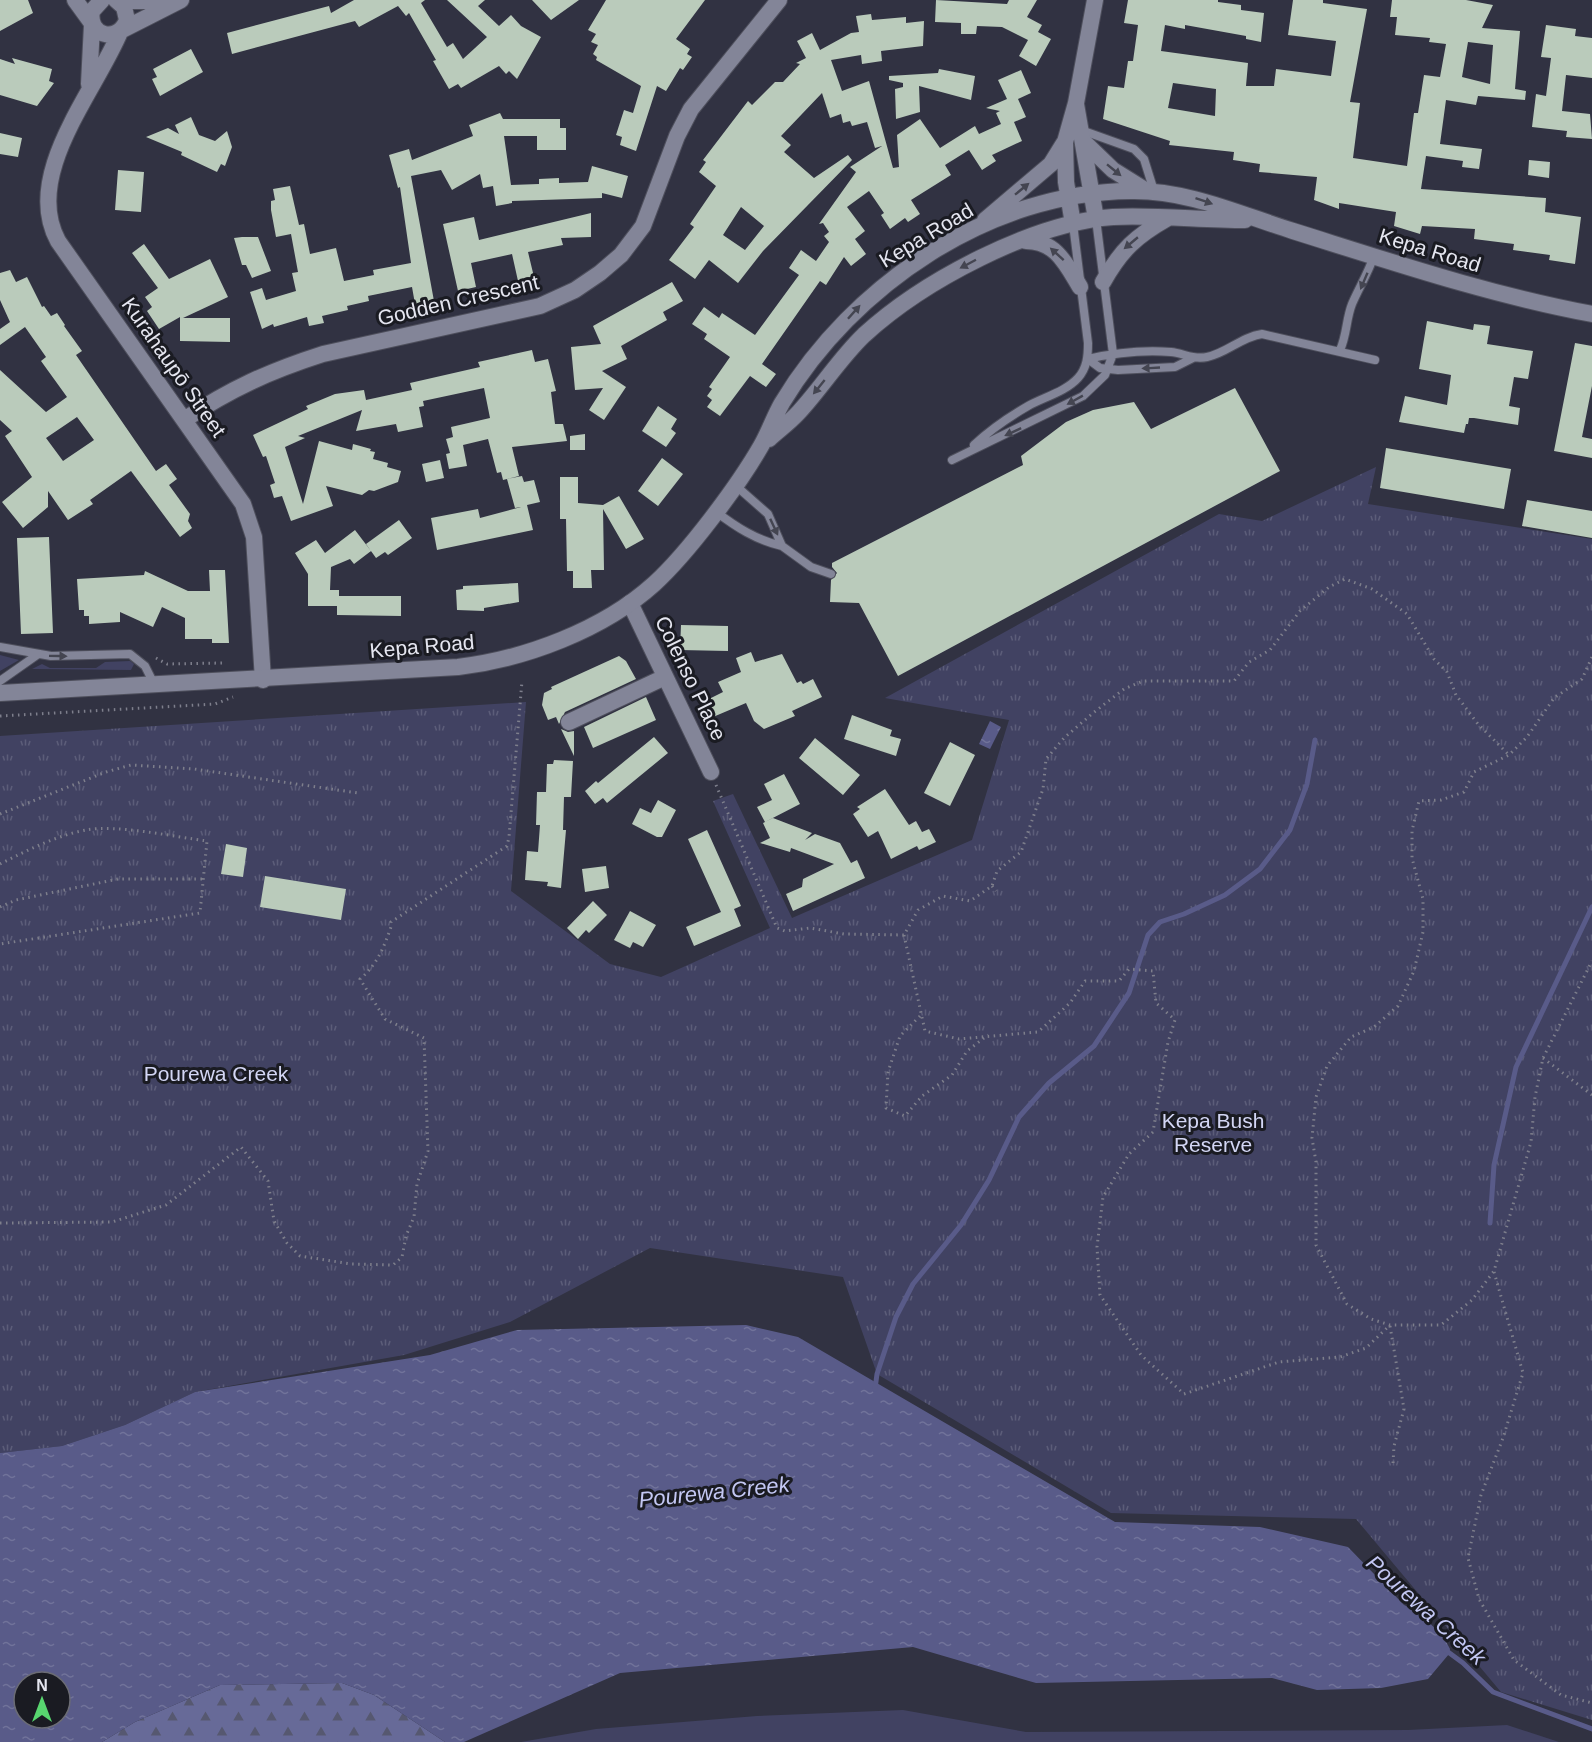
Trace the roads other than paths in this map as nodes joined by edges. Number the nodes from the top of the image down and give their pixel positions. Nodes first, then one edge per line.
1 (75, 0) edge
2 (112, 0) edge
3 (180, 0) edge
4 (779, 0) edge
5 (1095, 0) edge
6 (92, 23) junction
7 (121, 31) junction
8 (88, 91) junction
9 (1076, 104) junction
10 (1083, 136) junction
11 (1065, 142) junction
12 (1151, 191) junction
13 (1092, 195) junction
14 (1069, 198) junction
15 (1172, 217) junction
16 (1096, 219) junction
17 (1258, 220) junction
18 (1073, 224) junction
19 (977, 227) junction
20 (1022, 241) junction
21 (1374, 256) junction
22 (1103, 282) junction
23 (1080, 287) junction
24 (1592, 314) edge
25 (1340, 350) junction
26 (1113, 354) junction
27 (1192, 358) junction
28 (1088, 359) junction
29 (1375, 360) dead end
30 (1108, 370) junction
31 (184, 420) junction
32 (761, 446) junction
33 (971, 448) junction
34 (952, 460) dead end
35 (734, 485) junction
36 (715, 511) junction
37 (782, 546) junction
38 (831, 574) dead end
39 (630, 603) junction
40 (0, 647) edge
41 (37, 655) junction
42 (665, 677) junction
43 (263, 680) junction
44 (0, 681) edge
45 (155, 686) junction
46 (0, 693) edge
47 (569, 722) dead end
48 (711, 772) road end

1 - 6 main road
2 - 3 main road
2 - 6 main road
2 - 7 main road
3 - 7 main road
4 - 31 main road, Godden Crescent
5 - 9 main road
6 - 7 main road
6 - 8 main road, Kurahaupō Street
7 - 8 main road, Kurahaupō Street
8 - 31 main road, Kurahaupō Street
9 - 10 main road
9 - 11 main road
10 -> 12 main road
10 - 12 lane
10 - 13 main road
11 - 14 main road
19 -> 11 main road
12 - 13 main road, Kepa Road
12 -> 17 main road, Kepa Road
13 - 14 main road, Kepa Road
13 - 16 main road
14 - 18 main road
14 - 19 main road, Kepa Road
15 - 16 main road, Kepa Road
15 - 17 main road, Kepa Road
15 -> 22 main road
16 - 18 main road, Kepa Road
16 - 22 lane
17 - 21 main road, Kepa Road
18 - 20 main road, Kepa Road
18 - 23 lane
32 -> 19 main road, Kepa Road
23 -> 20 main road
20 -> 32 main road, Kepa Road
21 - 24 main road, Kepa Road
21 -> 25 lane
22 - 26 lane
23 - 28 lane
25 - 27 lane
25 - 29 lane
26 - 27 lane
26 - 28 lane
26 - 30 lane
27 -> 30 lane
28 - 30 lane
28 - 33 lane
30 -> 33 lane
31 - 43 main road, Kurahaupō Street
32 - 35 main road, Kepa Road
33 - 34 lane
35 - 36 main road, Kepa Road
35 -> 37 lane
36 - 37 lane
36 - 39 main road, Kepa Road
37 - 38 lane
39 - 42 main road, Colenso Place
39 - 43 main road, Kepa Road
40 - 41 lane
41 - 44 lane
41 -> 45 lane
42 - 47 main road
42 - 48 main road, Colenso Place
43 - 45 main road, Kepa Road
45 - 46 main road, Kepa Road

